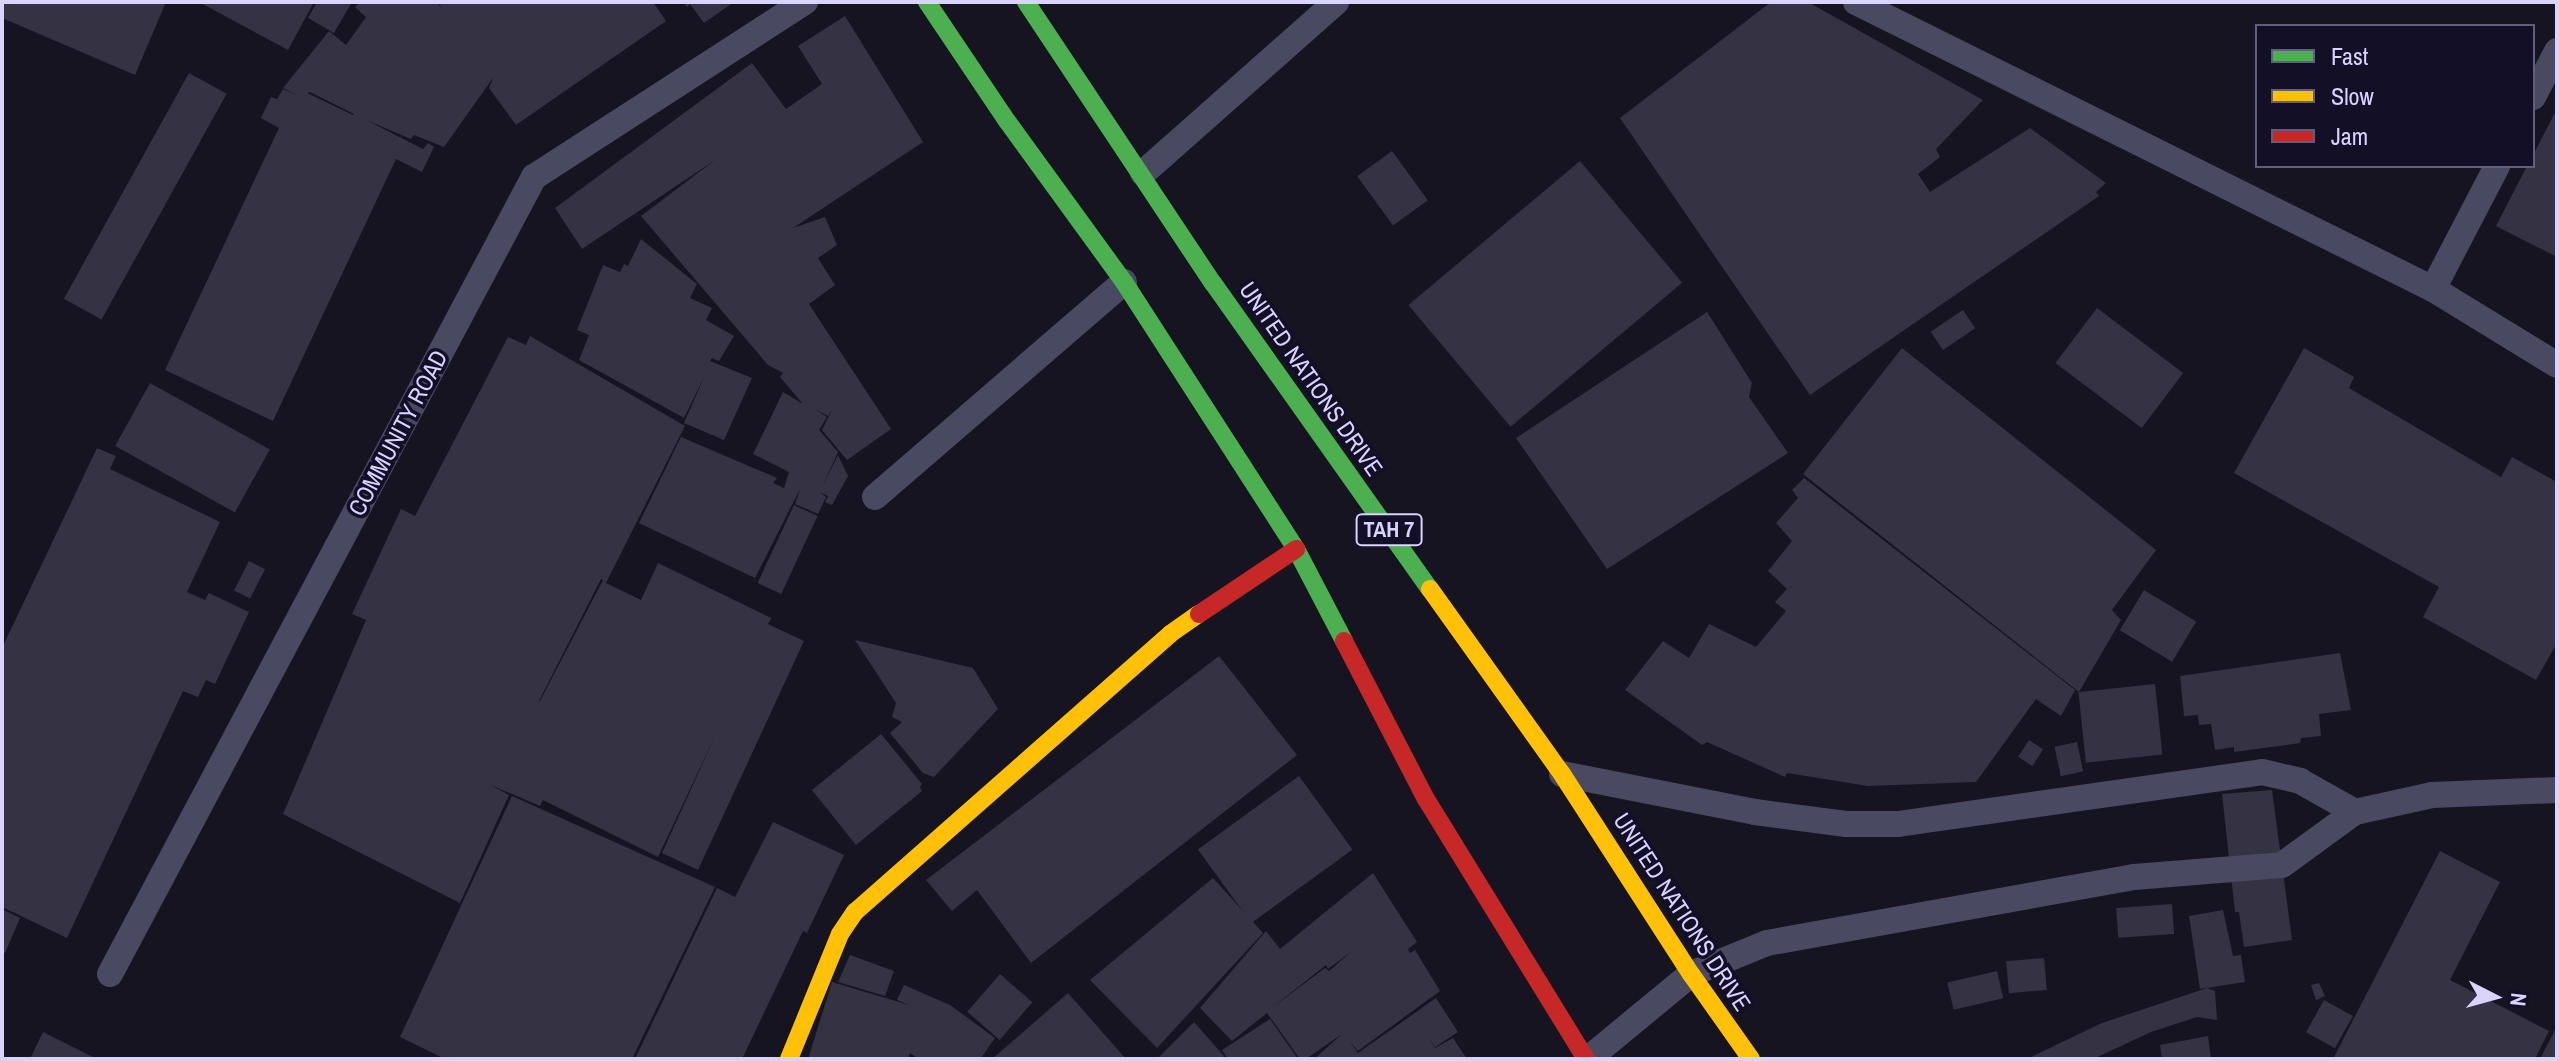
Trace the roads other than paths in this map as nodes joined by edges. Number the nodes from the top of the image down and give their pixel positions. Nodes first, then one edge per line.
1 (805, 2) edge
2 (927, 2) edge
3 (1026, 2) edge
4 (1336, 2) edge
5 (1856, 2) edge
6 (2557, 51) edge
7 (2535, 93) edge
8 (2496, 168) edge
9 (1143, 173) junction
10 (1124, 282) junction
11 (2433, 289) junction
12 (2557, 365) edge
13 (875, 497) dead end
14 (1296, 549) junction
15 (1562, 774) junction
16 (2557, 790) edge
17 (2355, 812) junction
18 (110, 974) dead end
19 (1691, 974) junction
20 (789, 1059) edge
21 (1587, 1059) edge
22 (1751, 1059) edge

1 - 18 lane, COMMUNITY ROAD
2 - 10 main road
3 - 9 main road, UNITED NATIONS DRIVE / TAH 7
4 - 9 lane
5 - 11 lane
6 - 7 lane
8 - 11 lane
9 - 15 main road, UNITED NATIONS DRIVE / TAH 7
10 - 13 lane
10 - 14 main road
11 - 12 lane
14 - 20 main road
14 - 21 main road
15 - 17 lane
15 - 19 main road, UNITED NATIONS DRIVE / TAH 7
16 - 17 lane
17 - 19 lane
19 - 21 lane
19 - 22 main road, UNITED NATIONS DRIVE / TAH 7

